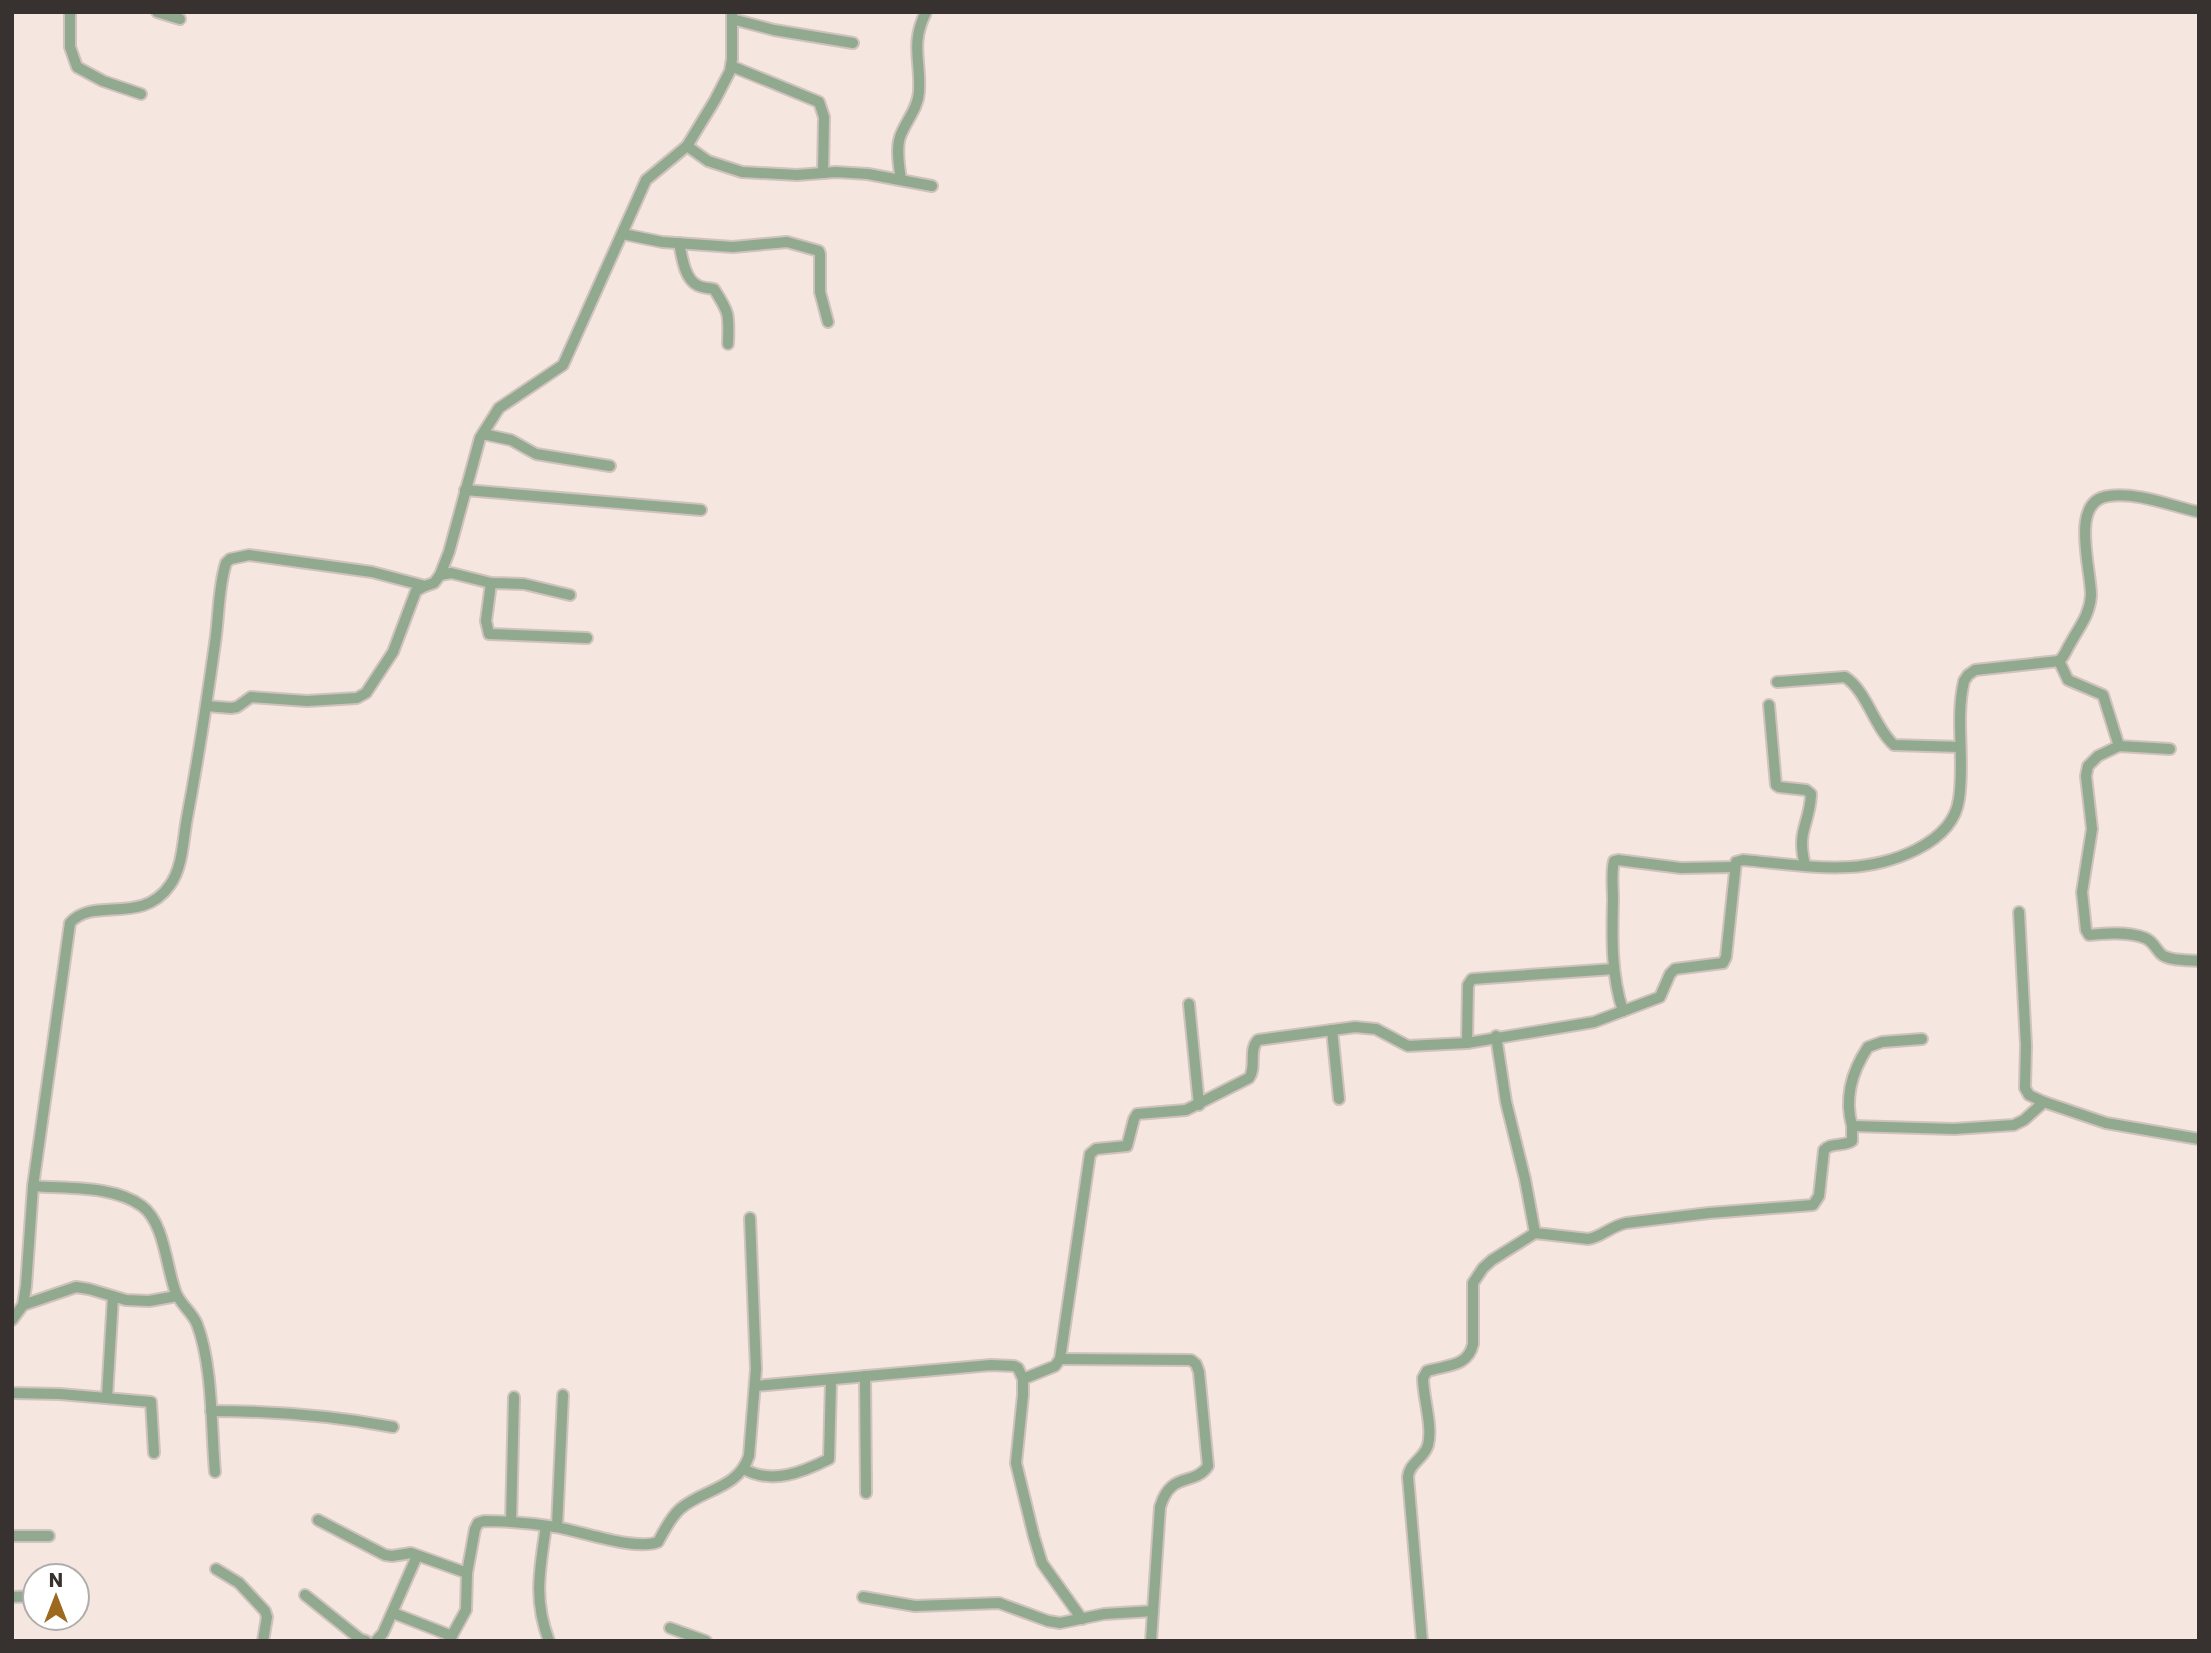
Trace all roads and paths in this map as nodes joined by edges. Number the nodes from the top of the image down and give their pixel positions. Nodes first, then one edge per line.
1 (70, 12) edge
2 (157, 12) edge
3 (926, 12) edge
4 (732, 15) edge
5 (180, 19) dead end
6 (852, 43) dead end
7 (731, 66) junction
8 (141, 94) dead end
9 (687, 146) junction
10 (823, 173) junction
11 (901, 180) junction
12 (932, 186) dead end
13 (624, 234) junction
14 (679, 243) junction
15 (828, 323) dead end
16 (728, 344) dead end
17 (483, 434) junction
18 (610, 466) dead end
19 (465, 490) junction
20 (701, 510) dead end
21 (2199, 512) edge
22 (440, 575) junction
23 (491, 583) junction
24 (425, 586) junction
25 (570, 595) dead end
26 (587, 638) dead end
27 (2059, 661) junction
28 (1777, 682) dead end
29 (1769, 705) dead end
30 (206, 706) junction
31 (2119, 746) junction
32 (1960, 747) junction
33 (2170, 749) dead end
34 (1805, 865) junction
35 (1734, 867) junction
36 (2019, 912) dead end
37 (2199, 961) edge
38 (1614, 968) junction
39 (1189, 1004) dead end
40 (1623, 1011) junction
41 (1332, 1030) junction
42 (1496, 1037) junction
43 (1922, 1039) dead end
44 (1467, 1043) junction
45 (1339, 1099) dead end
46 (2044, 1102) junction
47 (1199, 1105) junction
48 (1852, 1126) junction
49 (2199, 1139) edge
50 (33, 1186) junction
51 (750, 1218) dead end
52 (1535, 1233) junction
53 (177, 1296) junction
54 (113, 1297) junction
55 (23, 1304) junction
56 (12, 1320) edge
57 (1060, 1359) junction
58 (865, 1376) junction
59 (1023, 1379) junction
60 (831, 1381) junction
61 (755, 1387) junction
62 (12, 1393) edge
63 (563, 1395) dead end
64 (107, 1397) junction
65 (514, 1397) dead end
66 (211, 1411) junction
67 (393, 1427) dead end
68 (154, 1453) dead end
69 (744, 1469) junction
70 (215, 1472) dead end
71 (866, 1493) dead end
72 (318, 1520) dead end
73 (511, 1522) junction
74 (551, 1527) junction
75 (12, 1536) edge
76 (49, 1536) dead end
77 (417, 1556) junction
78 (216, 1569) dead end
79 (467, 1573) junction
80 (304, 1595) dead end
81 (863, 1597) dead end
82 (1153, 1611) junction
83 (393, 1613) junction
84 (1077, 1613) junction
85 (670, 1628) dead end
86 (450, 1639) edge
87 (263, 1641) edge
88 (366, 1641) edge
89 (376, 1641) edge
90 (549, 1641) edge
91 (706, 1641) edge
92 (1151, 1641) edge
93 (1422, 1641) edge

1 - 8 street
2 - 5 street
3 - 11 street
4 - 6 street
4 - 7 street
7 - 9 street
7 - 10 street
9 - 10 street
9 - 13 street
10 - 11 street
11 - 12 street
13 - 14 street
13 - 17 street
14 - 15 street
14 - 16 street
17 - 18 street
17 - 19 street
19 - 20 street
19 - 22 street
21 - 27 street
22 - 23 street
22 - 24 street
23 - 25 street
23 - 26 street
24 - 30 street
24 - 30 street
27 - 31 street
27 - 32 street
28 - 32 street
29 - 34 street
30 - 50 street
31 - 33 street
31 - 37 street
32 - 34 street
34 - 35 street
35 - 38 street
35 - 40 street
36 - 46 street
38 - 40 street
38 - 44 street
39 - 47 street
40 - 42 street
41 - 44 street
41 - 45 street
41 - 47 street
42 - 44 street
42 - 52 street
43 - 48 street
46 - 48 street
46 - 49 street
47 - 57 street
48 - 52 street
50 - 53 street
50 - 55 street
51 - 61 street
52 - 93 street
53 - 54 street
53 - 66 street
54 - 55 street
54 - 64 street
55 - 56 street
57 - 59 street
57 - 82 street
58 - 59 street
58 - 60 street
58 - 71 street
59 - 84 street
60 - 61 street
60 - 69 street
61 - 69 street
62 - 64 street
63 - 74 street
64 - 68 street
65 - 73 street
66 - 67 street
66 - 70 street
69 - 74 street
72 - 77 street
73 - 74 street
73 - 79 street
74 - 90 street
75 - 76 street
77 - 79 street
77 - 83 street
78 - 87 street
79 - 86 street
80 - 88 street
81 - 84 street
82 - 84 street
82 - 92 street
83 - 86 street
83 - 89 street
85 - 91 street

